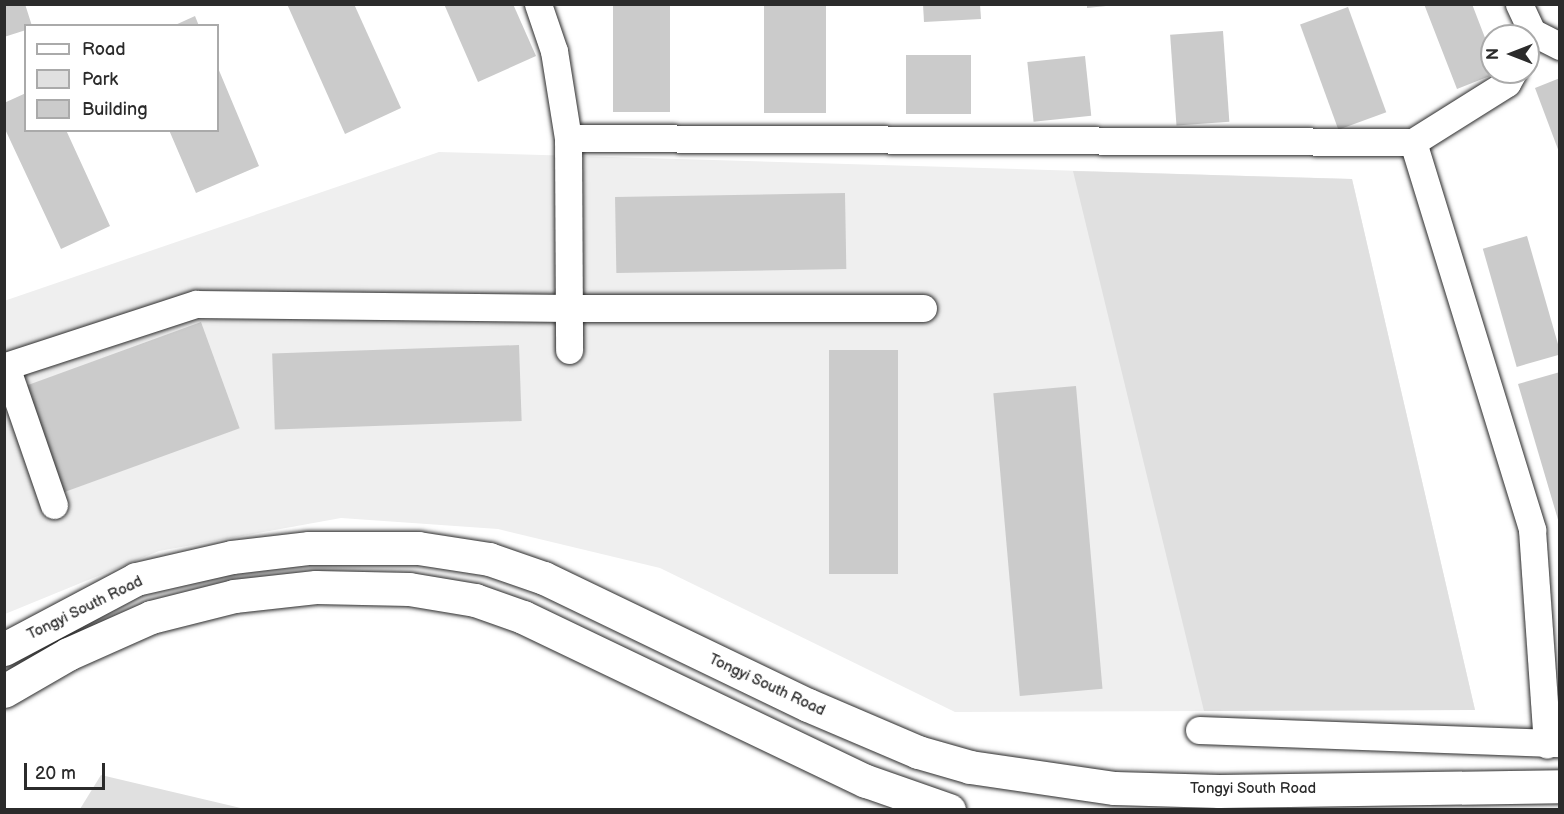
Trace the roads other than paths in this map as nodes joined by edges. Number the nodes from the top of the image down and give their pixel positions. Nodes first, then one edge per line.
1 (538, 4) edge
2 (1519, 4) edge
3 (1526, 24) edge
4 (1540, 39) edge
5 (1560, 46) edge
6 (1505, 84) edge
7 (568, 138) junction
8 (1413, 142) junction
9 (568, 308) junction
10 (923, 308) dead end
11 (568, 350) dead end
12 (54, 505) dead end
13 (4, 649) edge
14 (4, 691) edge
15 (1199, 730) dead end
16 (1553, 743) edge
17 (1560, 786) edge
18 (949, 810) edge

1 - 7 street
2 - 3 street
4 - 5 street
6 - 8 street
7 - 8 street
7 - 9 street
8 - 16 street
9 - 10 street
9 - 11 street
9 - 12 street
13 - 17 main road, Tongyi South Road
14 - 18 main road
15 - 16 street

